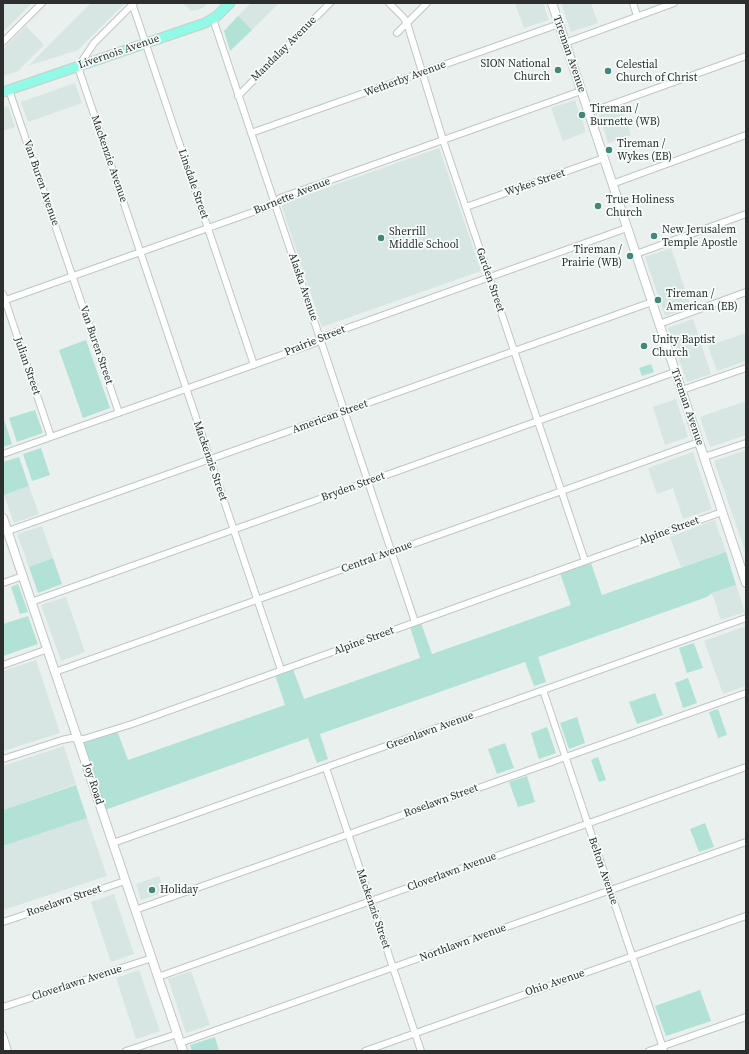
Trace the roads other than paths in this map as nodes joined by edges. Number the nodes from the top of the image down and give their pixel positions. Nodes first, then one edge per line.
1 (42, 3) edge
2 (230, 3) edge
3 (330, 3) edge
4 (389, 3) edge
5 (427, 3) edge
6 (552, 3) edge
7 (633, 3) edge
8 (674, 3) edge
9 (133, 4) edge
10 (637, 16) junction
11 (213, 20) junction
12 (407, 24) junction
13 (558, 24) junction
14 (397, 33) dead end
15 (3, 42) edge
16 (565, 42) junction
17 (145, 44) junction
18 (746, 56) edge
19 (78, 66) junction
20 (422, 72) junction
21 (6, 91) edge
22 (581, 91) junction
23 (238, 96) junction
24 (588, 113) junction
25 (251, 134) junction
26 (746, 135) edge
27 (444, 140) junction
28 (604, 158) junction
29 (612, 184) junction
30 (274, 202) junction
31 (466, 207) junction
32 (746, 214) edge
33 (207, 228) junction
34 (627, 228) junction
35 (140, 252) junction
36 (636, 254) junction
37 (72, 276) junction
38 (490, 277) junction
39 (746, 292) edge
40 (4, 298) edge
41 (652, 302) junction
42 (659, 324) junction
43 (320, 339) junction
44 (514, 351) junction
45 (254, 365) junction
46 (746, 368) edge
47 (675, 372) junction
48 (186, 389) junction
49 (682, 390) junction
50 (344, 411) junction
51 (119, 413) junction
52 (538, 421) junction
53 (51, 437) junction
54 (699, 442) junction
55 (746, 443) edge
56 (3, 454) edge
57 (704, 457) junction
58 (210, 459) junction
59 (368, 482) junction
60 (562, 491) junction
61 (722, 512) junction
62 (3, 518) edge
63 (234, 530) junction
64 (8, 531) junction
65 (392, 552) junction
66 (585, 561) junction
67 (23, 576) junction
68 (3, 583) edge
69 (746, 583) edge
70 (257, 600) junction
71 (31, 602) junction
72 (746, 618) edge
73 (416, 622) junction
74 (48, 649) junction
75 (3, 665) edge
76 (281, 670) junction
77 (55, 672) junction
78 (543, 690) junction
79 (746, 693) edge
80 (78, 738) junction
81 (565, 757) junction
82 (3, 759) edge
83 (746, 767) edge
84 (326, 768) junction
85 (588, 824) junction
86 (348, 834) junction
87 (746, 842) edge
88 (113, 843) junction
89 (125, 881) junction
90 (610, 891) junction
91 (370, 901) junction
92 (135, 910) junction
93 (746, 916) edge
94 (3, 922) edge
95 (633, 956) junction
96 (152, 958) junction
97 (393, 968) junction
98 (158, 977) junction
99 (3, 1007) edge
100 (746, 1017) edge
101 (415, 1033) junction
102 (177, 1034) junction
103 (3, 1035) edge
104 (182, 1047) edge
105 (663, 1049) edge
106 (8, 1051) edge
107 (126, 1051) edge
108 (365, 1051) edge
109 (421, 1051) edge
110 (649, 1051) edge

1 - 15 street
2 - 11 main road, Livernois Avenue
3 - 23 street, Mandalay Avenue
4 - 12 street, Garden Street
5 - 12 street
6 - 13 street, Tireman Avenue
7 - 10 street
8 - 10 street
9 - 17 street, Linsdale Street
9 - 19 street
10 - 16 street
11 - 17 main road, Livernois Avenue
11 - 23 street, Alaska Avenue
12 - 14 street
12 - 20 street, Garden Street
13 - 16 street, Tireman Avenue
13 - 20 street, Wetherby Avenue
16 - 22 street, Tireman Avenue
17 - 19 main road, Livernois Avenue
17 - 33 street, Linsdale Street
18 - 24 street
19 - 21 main road, Livernois Avenue
19 - 35 street, Mackenzie Avenue
20 - 25 street, Wetherby Avenue
20 - 27 street, Garden Street
21 - 37 street, Van Buren Avenue
22 - 24 street, Tireman Avenue
22 - 27 street, Burnette Avenue
23 - 25 street, Alaska Avenue
24 - 28 street, Tireman Avenue
25 - 30 street, Alaska Avenue
26 - 29 street
27 - 30 street, Burnette Avenue
27 - 31 street, Garden Street
28 - 29 street, Tireman Avenue
28 - 31 street, Wykes Street
29 - 34 street, Tireman Avenue
30 - 33 street, Burnette Avenue
30 - 43 street, Alaska Avenue
31 - 38 street, Garden Street
32 - 36 street
33 - 35 street, Burnette Avenue
33 - 45 street, Linsdale Street
34 - 36 street, Tireman Avenue
34 - 38 street, Prairie Street
35 - 37 street, Burnette Avenue
35 - 48 street, Mackenzie Street
36 - 41 street, Tireman Avenue
37 - 40 street, Burnette Avenue
37 - 51 street, Van Buren Street
38 - 43 street, Prairie Street
38 - 44 street, Garden Street
39 - 42 street
40 - 53 street, Julian Street
41 - 42 street, Tireman Avenue
41 - 44 street, American Street
42 - 47 street, Tireman Avenue
43 - 45 street, Prairie Street
43 - 50 street, Alaska Avenue
44 - 50 street, American Street
44 - 52 street, Garden Street
45 - 48 street, Prairie Street
46 - 49 street
47 - 49 street, Tireman Avenue
47 - 52 street, Bryden Street
48 - 51 street, Prairie Street
48 - 58 street, Mackenzie Street
49 - 54 street, Tireman Avenue
50 - 58 street, American Street
50 - 59 street, Alaska Avenue
51 - 53 street, Prairie Street
52 - 59 street, Bryden Street
52 - 60 street, Garden Street
53 - 56 street, Prairie Street
54 - 57 street, Tireman Avenue
54 - 60 street, Central Avenue
55 - 57 street
57 - 61 street, Tireman Avenue
58 - 63 street, Mackenzie Street
58 - 64 street, American Street
59 - 63 street, Bryden Street
59 - 65 street, Alaska Avenue
60 - 65 street, Central Avenue
60 - 66 street, Garden Street
61 - 66 street, Alpine Street
61 - 69 street, Tireman Avenue
62 - 64 street, Joy Road
63 - 70 street, Mackenzie Street
63 - 71 street, Bryden Street
64 - 67 street, Joy Road
65 - 70 street, Central Avenue
65 - 73 street, Alaska Avenue
66 - 73 street, Alpine Street
67 - 68 street
67 - 71 street, Joy Road
70 - 76 street, Mackenzie Street
70 - 77 street, Central Avenue
71 - 74 street, Joy Road
72 - 78 street, Greenlawn Avenue
73 - 76 street, Alpine Street
74 - 75 street
74 - 77 street, Joy Road
76 - 80 street, Alpine Street
77 - 80 street, Joy Road
78 - 81 street, Belton Avenue
78 - 84 street, Greenlawn Avenue
79 - 81 street, Roselawn Street
80 - 82 street, Alpine Street
80 - 88 street, Joy Road
81 - 85 street, Belton Avenue
81 - 86 street, Roselawn Street
83 - 85 street, Cloverlawn Avenue
84 - 86 street, Mackenzie Street
84 - 88 street, Greenlawn Avenue
85 - 90 street, Belton Avenue
85 - 91 street, Cloverlawn Avenue
86 - 91 street, Mackenzie Street
86 - 92 street, Roselawn Street
87 - 90 street, Northlawn Avenue
88 - 89 street, Joy Road
89 - 92 street, Joy Road
89 - 94 street, Roselawn Street
90 - 95 street, Belton Avenue
90 - 97 street, Northlawn Avenue
91 - 97 street, Mackenzie Street
91 - 98 street, Cloverlawn Avenue
92 - 96 street, Joy Road
93 - 95 street, Ohio Avenue
95 - 101 street, Ohio Avenue
95 - 105 street, Belton Avenue
96 - 98 street, Joy Road
96 - 99 street, Cloverlawn Avenue
97 - 101 street, Mackenzie Street
97 - 104 street, Northlawn Avenue
98 - 102 street, Joy Road
100 - 105 street
101 - 108 street, Ohio Avenue
101 - 109 street, Mackenzie Street
102 - 104 street, Joy Road
102 - 107 street
103 - 106 street
105 - 110 street

